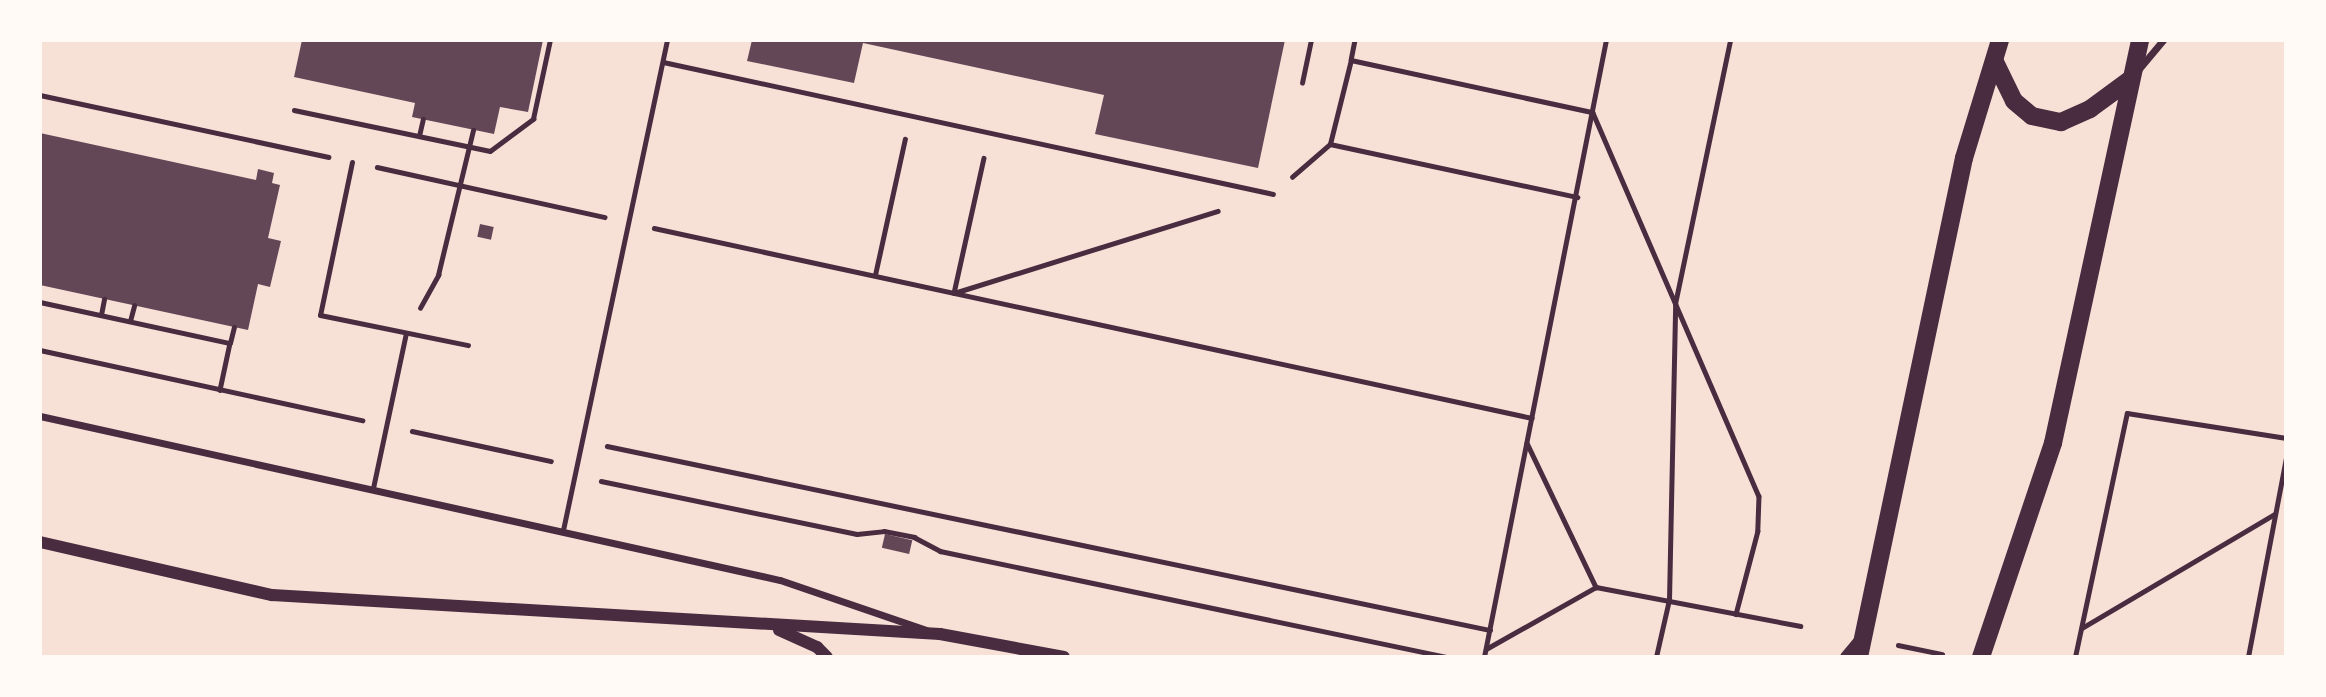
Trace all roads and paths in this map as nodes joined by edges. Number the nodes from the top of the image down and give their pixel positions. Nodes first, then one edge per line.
1 (550, 40) edge
2 (667, 40) edge
3 (1311, 40) edge
4 (1355, 40) edge
5 (1606, 40) edge
6 (1730, 40) edge
7 (2000, 40) edge
8 (2140, 40) edge
9 (2162, 40) edge
10 (1351, 60) junction
11 (663, 62) junction
12 (1995, 62) junction
13 (2131, 79) junction
14 (1302, 83) dead end
15 (40, 94) edge
16 (295, 110) dead end
17 (1592, 112) junction
18 (911, 116) junction
19 (423, 119) dead end
20 (473, 130) dead end
21 (989, 133) junction
22 (419, 136) junction
23 (1330, 144) junction
24 (469, 146) junction
25 (352, 162) junction
26 (461, 185) junction
27 (1273, 194) junction
28 (1577, 197) junction
29 (629, 222) junction
30 (875, 275) junction
31 (954, 293) junction
32 (104, 299) dead end
33 (40, 302) edge
34 (1675, 303) junction
35 (134, 306) dead end
36 (100, 315) junction
37 (130, 321) junction
38 (234, 327) dead end
39 (406, 333) junction
40 (230, 343) junction
41 (468, 345) dead end
42 (40, 350) edge
43 (220, 390) junction
44 (40, 416) edge
45 (1532, 418) junction
46 (386, 426) junction
47 (2286, 438) edge
48 (583, 441) junction
49 (1527, 443) junction
50 (2286, 457) edge
51 (576, 471) junction
52 (373, 488) junction
53 (2275, 514) junction
54 (563, 530) junction
55 (40, 541) edge
56 (1596, 587) junction
57 (1670, 600) junction
58 (1736, 614) junction
59 (750, 623) junction
60 (1800, 626) dead end
61 (2081, 628) junction
62 (1490, 631) junction
63 (940, 634) junction
64 (1863, 638) junction
65 (1898, 645) dead end
66 (1486, 649) junction
67 (1942, 654) dead end
68 (827, 657) edge
69 (1064, 657) edge
70 (1447, 657) edge
71 (1484, 657) edge
72 (1656, 657) edge
73 (1846, 657) edge
74 (1858, 657) edge
75 (1981, 657) edge
76 (2075, 657) edge
77 (2248, 657) edge

1 - 24 path
2 - 11 lane
3 - 14 path
4 - 10 path
5 - 17 path
6 - 34 path
7 - 12 main road
8 - 13 main road
9 - 13 street
10 - 17 path
10 - 23 path
11 - 18 lane
11 - 29 lane
12 - 13 main road
12 - 64 main road
13 - 75 main road
15 - 25 path
16 - 22 path
17 - 28 path
17 - 34 path
18 - 21 lane
18 - 30 path
19 - 22 path
20 - 24 path
21 - 27 lane
21 - 31 path
22 - 24 path
23 - 27 path
23 - 28 path
24 - 26 path
25 - 26 path
25 - 39 lane
26 - 29 path
26 - 39 path
27 - 31 path
28 - 45 path
29 - 30 path
29 - 48 lane
30 - 31 path
31 - 45 path
32 - 36 path
33 - 36 path
34 - 57 path
34 - 58 path
35 - 37 path
36 - 37 path
37 - 40 path
38 - 40 path
39 - 41 lane
39 - 46 lane
40 - 43 path
42 - 43 path
43 - 46 path
44 - 52 street
45 - 49 path
46 - 51 path
46 - 52 lane
47 - 61 path
48 - 51 lane
48 - 62 path
49 - 56 path
49 - 62 path
50 - 53 path
51 - 54 lane
51 - 70 path
52 - 54 street
53 - 61 path
53 - 77 path
54 - 63 street
55 - 59 street
56 - 57 path
56 - 66 path
57 - 58 path
57 - 72 path
58 - 60 path
59 - 63 street
59 - 68 street
61 - 76 path
62 - 66 path
63 - 69 street
64 - 73 street
64 - 74 main road
65 - 67 path
66 - 71 path

